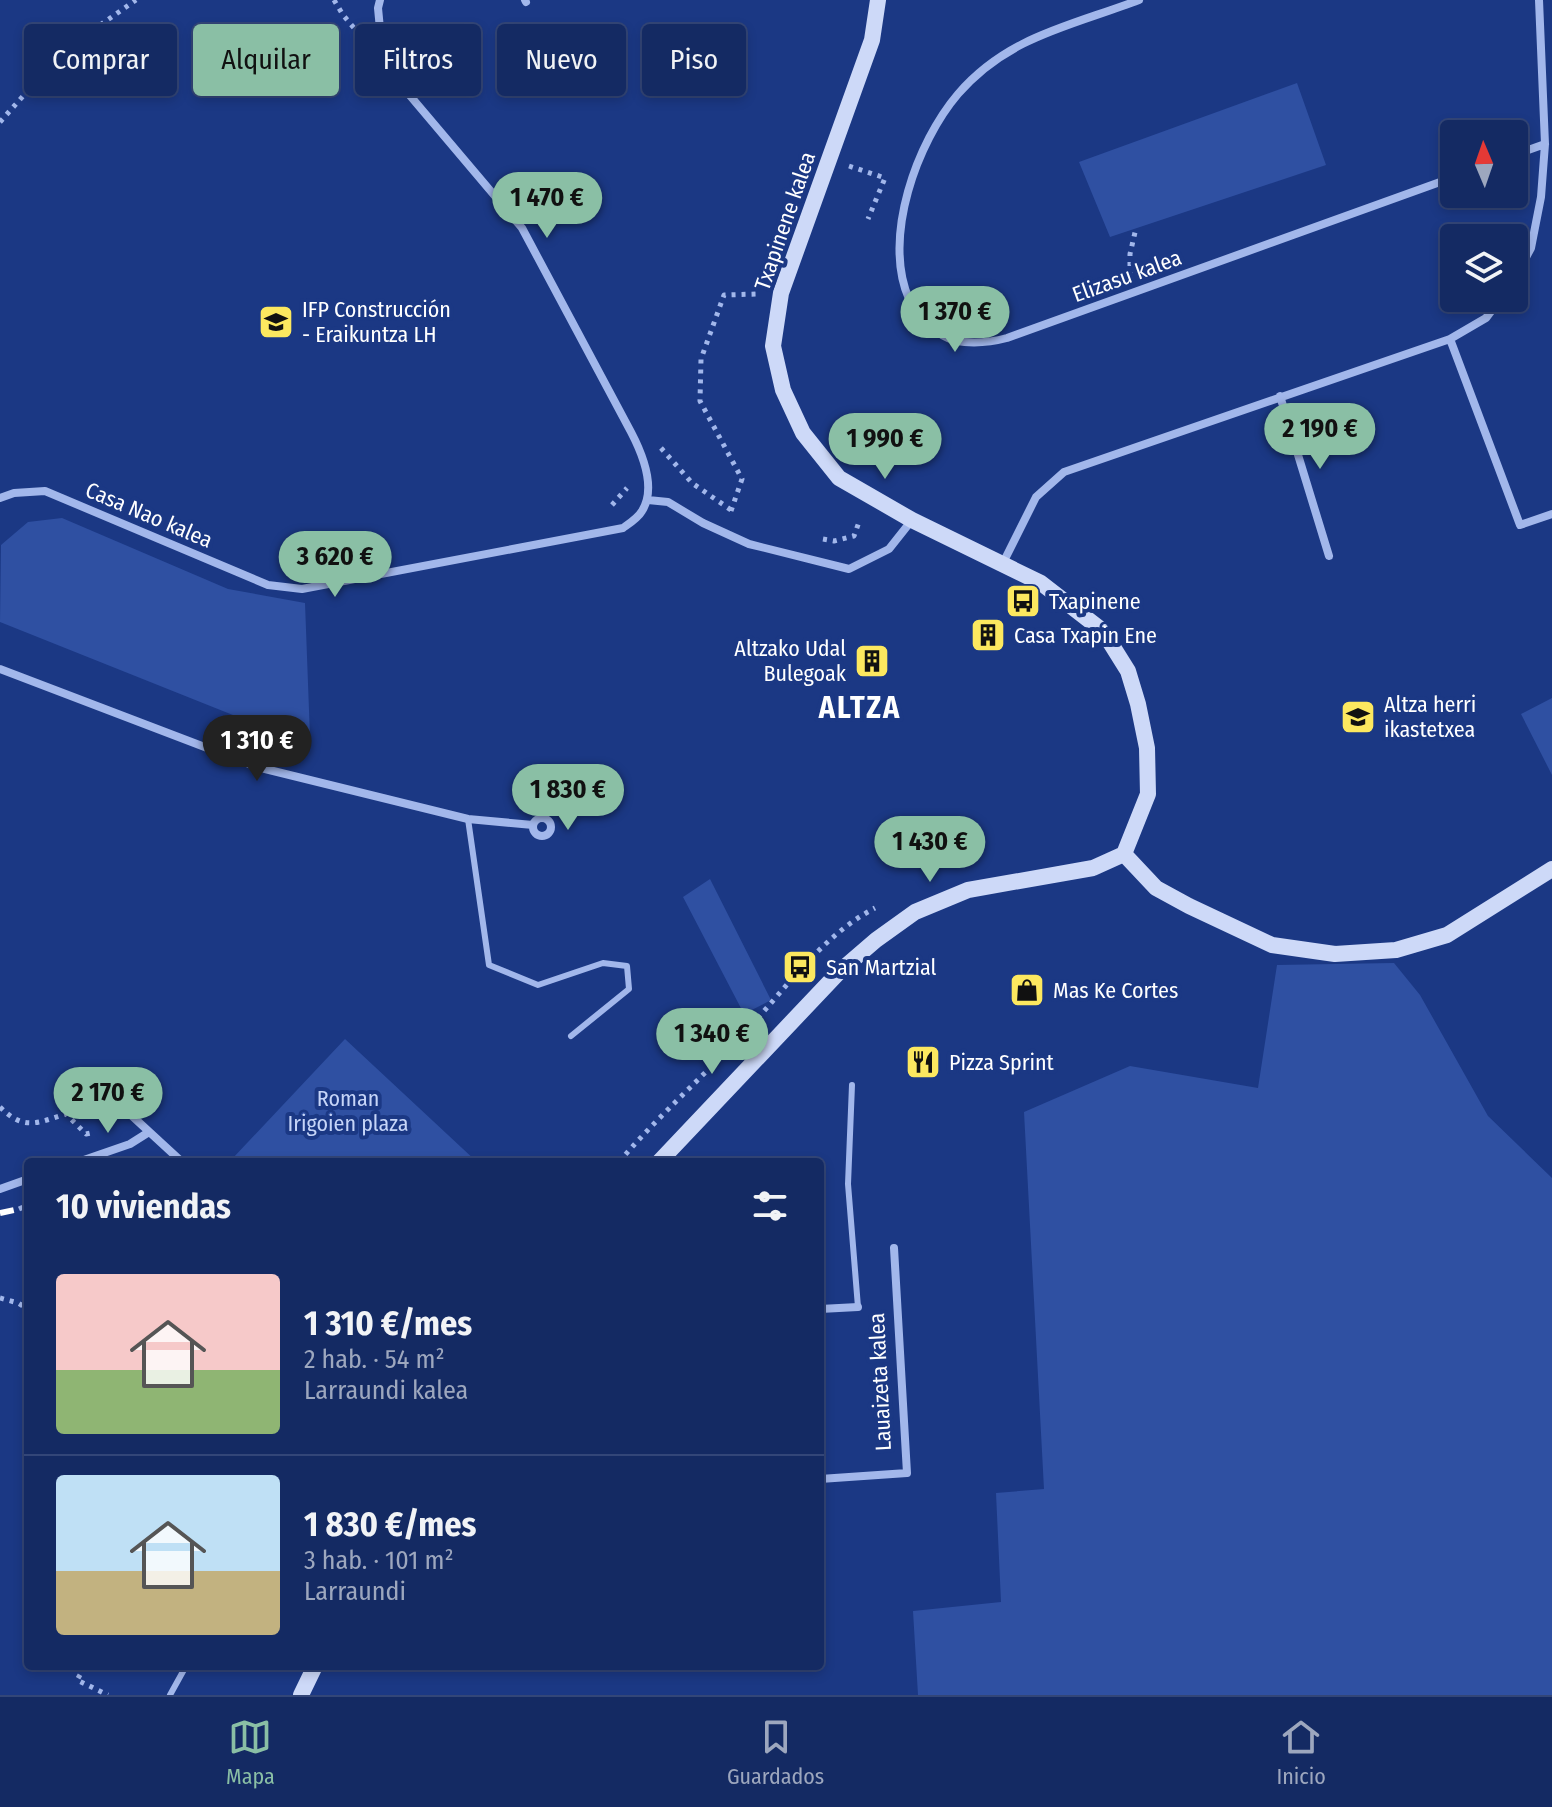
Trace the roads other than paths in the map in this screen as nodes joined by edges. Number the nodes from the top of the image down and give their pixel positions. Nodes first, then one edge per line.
1 (380, 0) edge
2 (878, 0) edge
3 (1139, 0) edge
4 (1539, 0) edge
5 (1545, 144) junction
6 (1528, 150) edge
7 (1440, 182) edge
8 (1528, 254) edge
9 (1490, 312) edge
10 (1450, 339) junction
11 (1280, 396) junction
12 (0, 498) edge
13 (648, 500) junction
14 (1552, 514) edge
15 (912, 520) junction
16 (1329, 556) dead end
17 (1003, 563) junction
18 (0, 669) edge
19 (468, 819) junction
20 (533, 825) dead end
21 (1124, 854) junction
22 (1552, 869) edge
23 (571, 1036) dead end
24 (93, 1080) dead end
25 (852, 1085) dead end
26 (149, 1132) junction
27 (90, 1158) edge
28 (178, 1158) edge
29 (663, 1158) edge
30 (24, 1180) edge
31 (0, 1189) edge
32 (894, 1248) dead end
33 (858, 1307) joint
34 (824, 1309) edge
35 (824, 1479) edge
36 (184, 1670) edge
37 (313, 1670) edge
38 (170, 1695) edge
39 (301, 1695) edge

1 - 13 street
2 - 15 street, Txapinene kalea
3 - 7 street, Elizasu kalea
4 - 5 street
5 - 6 street
5 - 8 street
9 - 10 street
10 - 11 street
10 - 14 street
11 - 16 street
11 - 17 street
12 - 13 street, Casa Nao kalea
13 - 15 street
15 - 17 street, Txapinene kalea
17 - 21 street, Txapinene kalea
18 - 19 street
19 - 20 street
19 - 23 lane
21 - 22 street
21 - 29 street
24 - 26 street
25 - 33 lane
26 - 27 street
26 - 28 street
30 - 31 street
32 - 35 street, Lauaizeta kalea
33 - 34 street
36 - 38 lane
37 - 39 street

